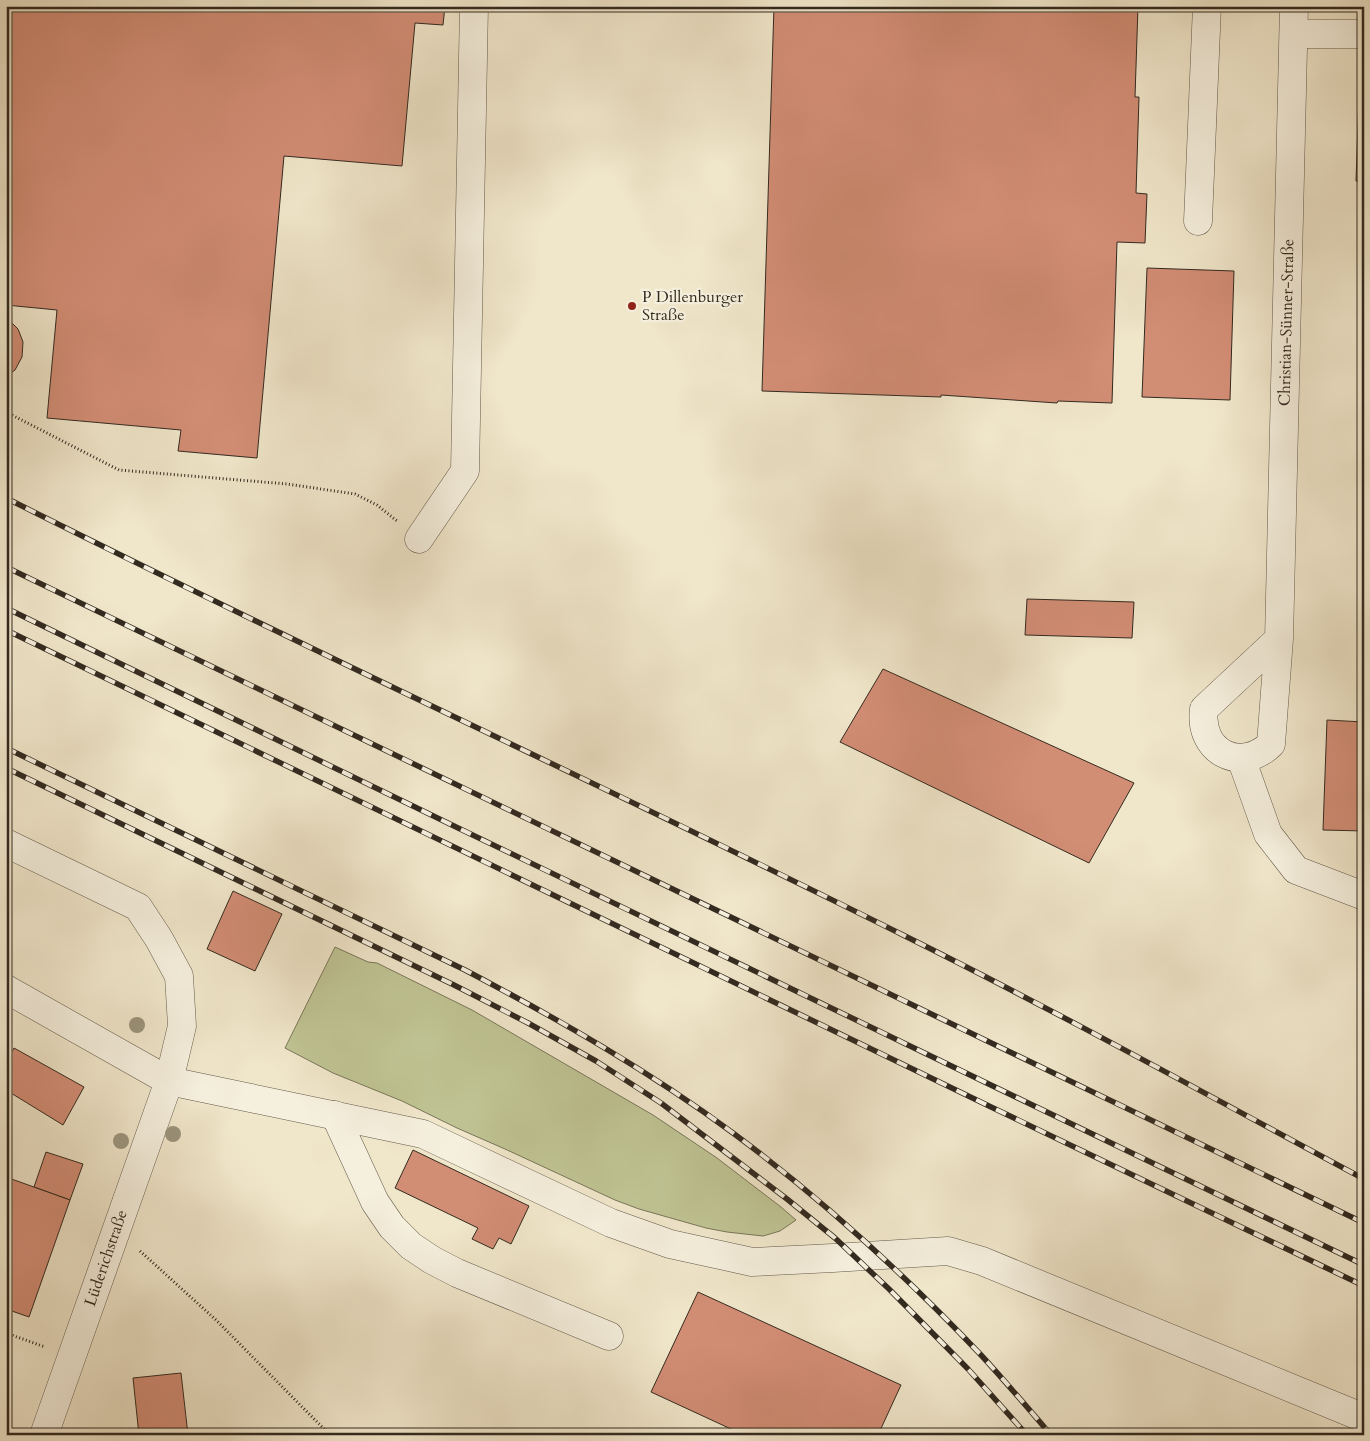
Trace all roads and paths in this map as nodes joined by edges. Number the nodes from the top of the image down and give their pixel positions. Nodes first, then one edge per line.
1 (474, 6) edge
2 (1207, 6) edge
3 (1294, 6) edge
4 (1294, 34) junction
5 (1364, 34) edge
6 (1198, 221) dead end
7 (6, 412) edge
8 (419, 539) joint
9 (1279, 639) junction
10 (1241, 758) junction
11 (6, 843) edge
12 (1364, 896) edge
13 (6, 989) edge
14 (169, 1081) junction
15 (335, 1115) junction
16 (116, 1230) junction
17 (6, 1333) edge
18 (609, 1336) dead end
19 (72, 1356) junction
20 (1364, 1418) edge
21 (44, 1435) edge
22 (330, 1435) edge

1 - 8 street
2 - 6 street
3 - 4 street, Christian-Sünner-Straße
4 - 5 street
4 - 9 street, Christian-Sünner-Straße
7 - 8 path
9 - 10 street, Christian-Sünner-Straße
9 - 10 street
10 - 12 street
11 - 14 street, Lüderichstraße
13 - 14 street
14 - 15 street
14 - 16 street, Lüderichstraße
15 - 18 street
15 - 20 street
16 - 19 street, Lüderichstraße
16 - 22 path
17 - 19 path
19 - 21 street, Lüderichstraße

